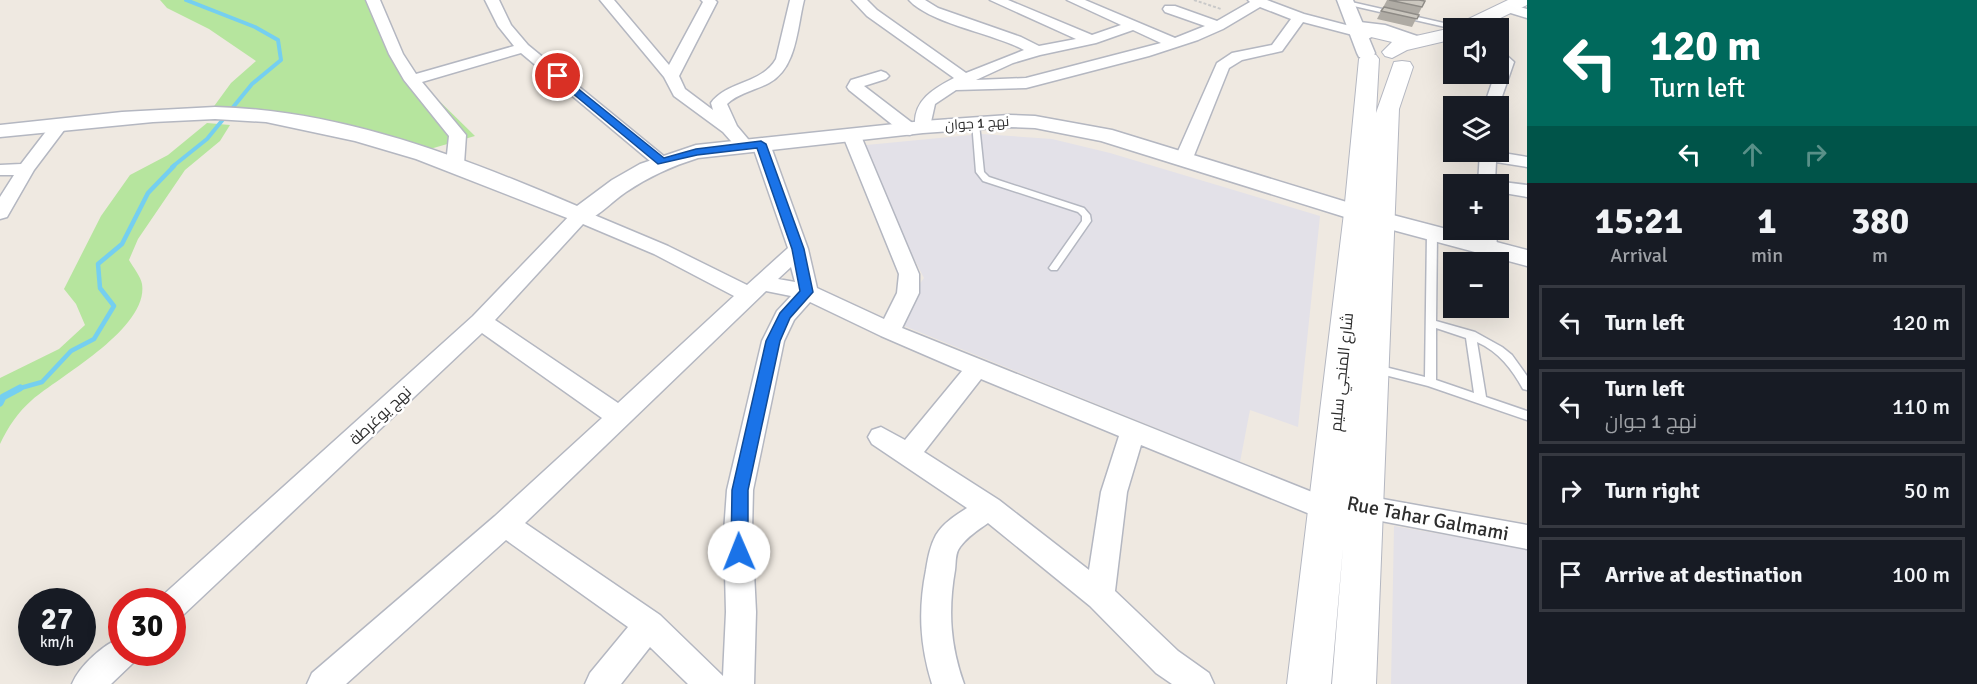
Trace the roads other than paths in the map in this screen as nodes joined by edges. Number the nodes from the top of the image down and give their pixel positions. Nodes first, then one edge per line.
1 (373, 0) edge
2 (492, 0) edge
3 (607, 0) edge
4 (797, 0) edge
5 (860, 0) edge
6 (916, 0) edge
7 (997, 0) edge
8 (1074, 0) edge
9 (710, 1) edge
10 (1257, 1) edge
11 (1346, 1) edge
12 (1515, 3) edge
13 (1170, 9) dead end
14 (1527, 14) edge
15 (1299, 17) junction
16 (1484, 18) edge
17 (1132, 26) junction
18 (1218, 26) junction
19 (1443, 34) edge
20 (1443, 34) edge
21 (1443, 34) edge
22 (1384, 39) junction
23 (1091, 40) junction
24 (1174, 43) junction
25 (523, 48) junction
26 (1037, 51) junction
27 (671, 76) junction
28 (881, 76) dead end
29 (412, 80) junction
30 (959, 82) junction
31 (975, 124) junction
32 (60, 125) junction
33 (916, 128) junction
34 (0, 131) edge
35 (852, 136) junction
36 (745, 140) junction
37 (1184, 158) junction
38 (1509, 158) edge
39 (662, 162) junction
40 (1527, 162) edge
41 (455, 164) junction
42 (26, 169) junction
43 (0, 170) edge
44 (1509, 188) edge
45 (1527, 191) edge
46 (0, 213) edge
47 (580, 216) junction
48 (1369, 217) junction
49 (1432, 233) junction
50 (1443, 234) edge
51 (1489, 240) edge
52 (798, 249) junction
53 (1527, 258) edge
54 (1054, 268) dead end
55 (756, 289) junction
56 (807, 292) junction
57 (481, 321) junction
58 (1431, 323) junction
59 (889, 331) junction
60 (1471, 335) junction
61 (977, 368) junction
62 (1373, 368) junction
63 (1430, 382) junction
64 (1527, 387) edge
65 (1481, 400) junction
66 (618, 416) junction
67 (1527, 416) edge
68 (1133, 431) junction
69 (881, 437) dead end
70 (908, 455) junction
71 (1328, 503) junction
72 (989, 508) junction
73 (1365, 508) junction
74 (505, 524) junction
75 (1527, 537) edge
76 (186, 593) edge
77 (1100, 596) junction
78 (649, 625) junction
79 (108, 665) edge
80 (88, 684) edge
81 (323, 684) edge
82 (601, 684) edge
83 (710, 684) edge
84 (738, 684) edge
85 (948, 684) edge
86 (1198, 684) edge
87 (1309, 684) edge
88 (1354, 684) edge

1 - 29 street
2 - 25 street
3 - 27 street
4 - 36 street
5 - 30 street
6 - 26 street
7 - 23 street
8 - 17 street
9 - 27 street
10 - 15 street
10 - 18 street
11 - 22 street
11 - 22 lane
12 - 14 street
12 - 16 main road
13 - 18 street
15 - 22 street
15 - 37 street
17 - 23 street
17 - 24 street
18 - 24 street
19 - 22 main road
20 - 22 main road
21 - 22 lane
22 - 48 main road, شارع المنجي سليم
23 - 26 street
24 - 30 street
25 - 29 street
25 - 39 street
26 - 30 street
27 - 36 street
28 - 33 street
29 - 41 street
30 - 33 street
31 - 33 street, نهج 1 جوان
31 - 37 street, نهج 1 جوان
31 - 54 lane
32 - 34 street
32 - 41 street
32 - 42 street
33 - 35 street, نهج 1 جوان
35 - 36 street, نهج 1 جوان
35 - 59 street
36 - 39 street, نهج 1 جوان
36 - 52 street
37 - 48 street, نهج 1 جوان
38 - 40 street
39 - 47 street, نهج 1 جوان
41 - 47 street
42 - 43 street
42 - 46 street
44 - 45 street
47 - 55 street, Rue Tahar Galmami
47 - 57 street, نهج يوغرطة
48 - 49 street, نهج 1 جوان
48 - 62 main road, شارع المنجي سليم
48 - 71 main road, شارع المنجي سليم
49 - 50 street, نهج 1 جوان
49 - 58 lane
51 - 53 street, نهج 1 جوان
52 - 55 street
52 - 56 street
55 - 56 street, Rue Tahar Galmami
55 - 66 street
56 - 59 street, Rue Tahar Galmami
56 - 84 street
57 - 66 street
57 - 76 street, نهج يوغرطة
58 - 60 lane
58 - 63 lane
59 - 61 street, Rue Tahar Galmami
60 - 64 lane
60 - 65 lane
61 - 68 street, Rue Tahar Galmami
61 - 70 street
62 - 63 lane
62 - 73 main road, شارع المنجي سليم
63 - 65 lane
65 - 67 lane
66 - 74 street
68 - 71 street, Rue Tahar Galmami
68 - 77 street
69 - 70 street
70 - 72 street
71 - 73 street, Rue Tahar Galmami
71 - 87 main road, شارع المنجي سليم
72 - 77 street
72 - 85 street
73 - 75 street, Rue Tahar Galmami
73 - 88 main road, شارع المنجي سليم
74 - 78 street
74 - 81 street
77 - 86 street
78 - 82 street
78 - 83 street
79 - 80 street

